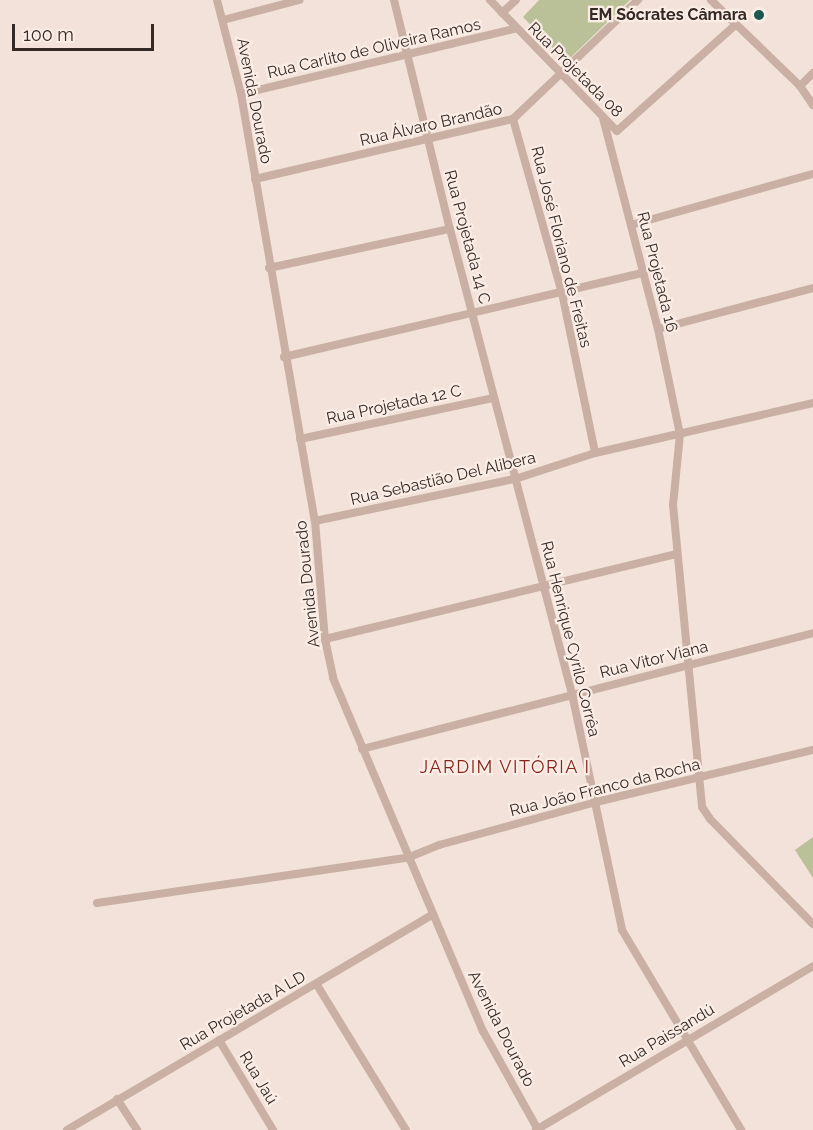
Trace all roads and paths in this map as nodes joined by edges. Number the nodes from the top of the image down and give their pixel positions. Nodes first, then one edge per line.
1 (217, 0) edge
2 (299, 0) edge
3 (394, 0) edge
4 (490, 0) edge
5 (516, 0) edge
6 (638, 0) edge
7 (711, 0) edge
8 (502, 13) junction
9 (223, 20) junction
10 (734, 26) junction
11 (514, 28) junction
12 (406, 57) junction
13 (813, 73) edge
14 (562, 75) junction
15 (800, 86) junction
16 (241, 94) junction
17 (813, 105) edge
18 (603, 118) junction
19 (513, 120) junction
20 (428, 141) junction
21 (813, 174) edge
22 (255, 178) junction
23 (631, 225) junction
24 (450, 229) junction
25 (270, 268) junction
26 (643, 273) junction
27 (813, 288) edge
28 (562, 293) junction
29 (473, 315) junction
30 (658, 329) junction
31 (284, 357) junction
32 (493, 398) junction
33 (813, 403) edge
34 (680, 434) junction
35 (300, 440) junction
36 (595, 453) junction
37 (515, 479) junction
38 (315, 521) junction
39 (676, 554) junction
40 (543, 587) junction
41 (813, 633) edge
42 (325, 639) junction
43 (688, 666) junction
44 (572, 694) junction
45 (362, 749) junction
46 (813, 750) edge
47 (699, 778) junction
48 (596, 802) junction
49 (407, 858) junction
50 (97, 903) dead end
51 (431, 915) junction
52 (813, 924) edge
53 (813, 966) edge
54 (317, 985) junction
55 (219, 1040) junction
56 (686, 1040) junction
57 (117, 1099) junction
58 (67, 1130) edge
59 (137, 1130) edge
60 (273, 1130) edge
61 (406, 1130) edge
62 (537, 1130) edge
63 (741, 1130) edge

1 - 9 street, Avenida Dourado
2 - 9 street
3 - 12 street, Rua Projetada 14 C
4 - 8 street, Rua Projetada 08
5 - 8 street
6 - 14 street, Rua Álvaro Brandão
7 - 10 street
8 - 11 street, Rua Projetada 08
9 - 16 street, Avenida Dourado
10 - 15 street
10 - 18 street, Rua Projetada 08
11 - 12 street, Rua Carlito de Oliveira Ramos
11 - 14 street, Rua Projetada 08
12 - 16 street, Rua Carlito de Oliveira Ramos
12 - 20 street, Rua Projetada 14 C
13 - 15 street
14 - 18 street, Rua Projetada 08
14 - 19 street, Rua Álvaro Brandão
15 - 17 street
16 - 22 street, Avenida Dourado
18 - 23 street, Rua Projetada 16
19 - 20 street, Rua Álvaro Brandão
19 - 28 street, Rua José Floriano de Freitas
20 - 22 street, Rua Álvaro Brandão
20 - 24 street, Rua Projetada 14 C
21 - 23 street
22 - 25 street, Avenida Dourado
23 - 26 street, Rua Projetada 16
24 - 25 street
24 - 29 street, Rua Projetada 14 C
25 - 31 street, Avenida Dourado
26 - 28 street
26 - 30 street, Rua Projetada 16
27 - 30 street
28 - 29 street
28 - 36 street, Rua José Floriano de Freitas
29 - 31 street
29 - 32 street, Rua Projetada 14 C
30 - 34 street, Rua Projetada 16
31 - 35 street, Avenida Dourado
32 - 35 street, Rua Projetada 12 C
32 - 37 street, Rua Projetada 14 C
33 - 34 street, Rua Sebastião Del Alibera
34 - 36 street, Rua Sebastião Del Alibera
34 - 39 street, Rua Projetada 16
35 - 38 street, Avenida Dourado
36 - 37 street, Rua Sebastião Del Alibera
37 - 38 street, Rua Sebastião Del Alibera
37 - 40 street, Rua Henrique Cyrilo Corrêa
38 - 42 street, Avenida Dourado
39 - 40 street
39 - 43 street, Rua Projetada 16
40 - 42 street
40 - 44 street, Rua Henrique Cyrilo Corrêa
41 - 43 street, Rua Vitor Viana
42 - 45 street, Avenida Dourado
43 - 44 street, Rua Vitor Viana
43 - 47 street, Rua Projetada 16
44 - 45 street, Rua Vitor Viana
44 - 48 street, Rua Henrique Cyrilo Corrêa
45 - 49 street, Avenida Dourado
46 - 47 street, Rua João Franco da Rocha
47 - 48 street, Rua João Franco da Rocha
47 - 52 street, Rua Projetada 16
48 - 49 street, Rua João Franco da Rocha
48 - 56 street, Rua Henrique Cyrilo Corrêa
49 - 50 street, Rua João Franco da Rocha
49 - 51 street, Avenida Dourado
51 - 54 street, Rua Projetada A LD
51 - 62 street, Avenida Dourado
53 - 56 street, Rua Paissandú
54 - 55 street, Rua Projetada A LD
54 - 61 street
55 - 57 street, Rua Projetada A LD
55 - 60 street, Rua Jaú
56 - 62 street, Rua Paissandú
56 - 63 street, Rua Henrique Cyrilo Corrêa
57 - 58 street, Rua Projetada A LD
57 - 59 street

